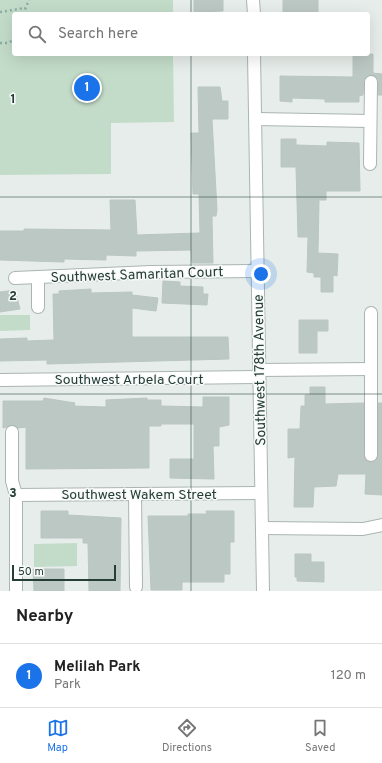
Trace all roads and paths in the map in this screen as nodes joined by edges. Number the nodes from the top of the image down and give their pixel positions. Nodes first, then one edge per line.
1 (29, 0) edge
2 (253, 0) edge
3 (25, 8) junction
4 (0, 12) edge
5 (24, 12) edge
6 (254, 12) edge
7 (12, 41) edge
8 (0, 43) edge
9 (254, 56) edge
10 (371, 82) dead end
11 (256, 120) junction
12 (370, 121) junction
13 (370, 164) dead end
14 (258, 271) junction
15 (38, 277) junction
16 (15, 278) dead end
17 (38, 307) dead end
18 (371, 313) dead end
19 (371, 369) junction
20 (259, 374) junction
21 (0, 380) edge
22 (12, 432) dead end
23 (371, 455) dead end
24 (261, 493) junction
25 (135, 494) junction
26 (16, 495) junction
27 (382, 524) edge
28 (262, 528) junction
29 (136, 587) dead end
30 (16, 591) edge
31 (263, 591) edge

1 - 3 path
2 - 6 street
3 - 4 path
3 - 5 path
7 - 8 path
9 - 11 street, Southwest 178th Avenue
10 - 12 street
11 - 12 street
11 - 14 street, Southwest 178th Avenue
12 - 13 street
14 - 15 street, Southwest Samaritan Court
14 - 20 street, Southwest 178th Avenue
15 - 16 street, Southwest Samaritan Court
15 - 17 street
18 - 19 street
19 - 20 street, Southwest Arbela Court
19 - 23 street
20 - 21 street, Southwest Arbela Court
20 - 24 street, Southwest 178th Avenue
22 - 26 street
24 - 25 street, Southwest Wakem Street
24 - 28 street, Southwest 178th Avenue
25 - 26 street, Southwest Wakem Street
25 - 29 street
26 - 30 street
27 - 28 street
28 - 31 street, Southwest 178th Avenue

